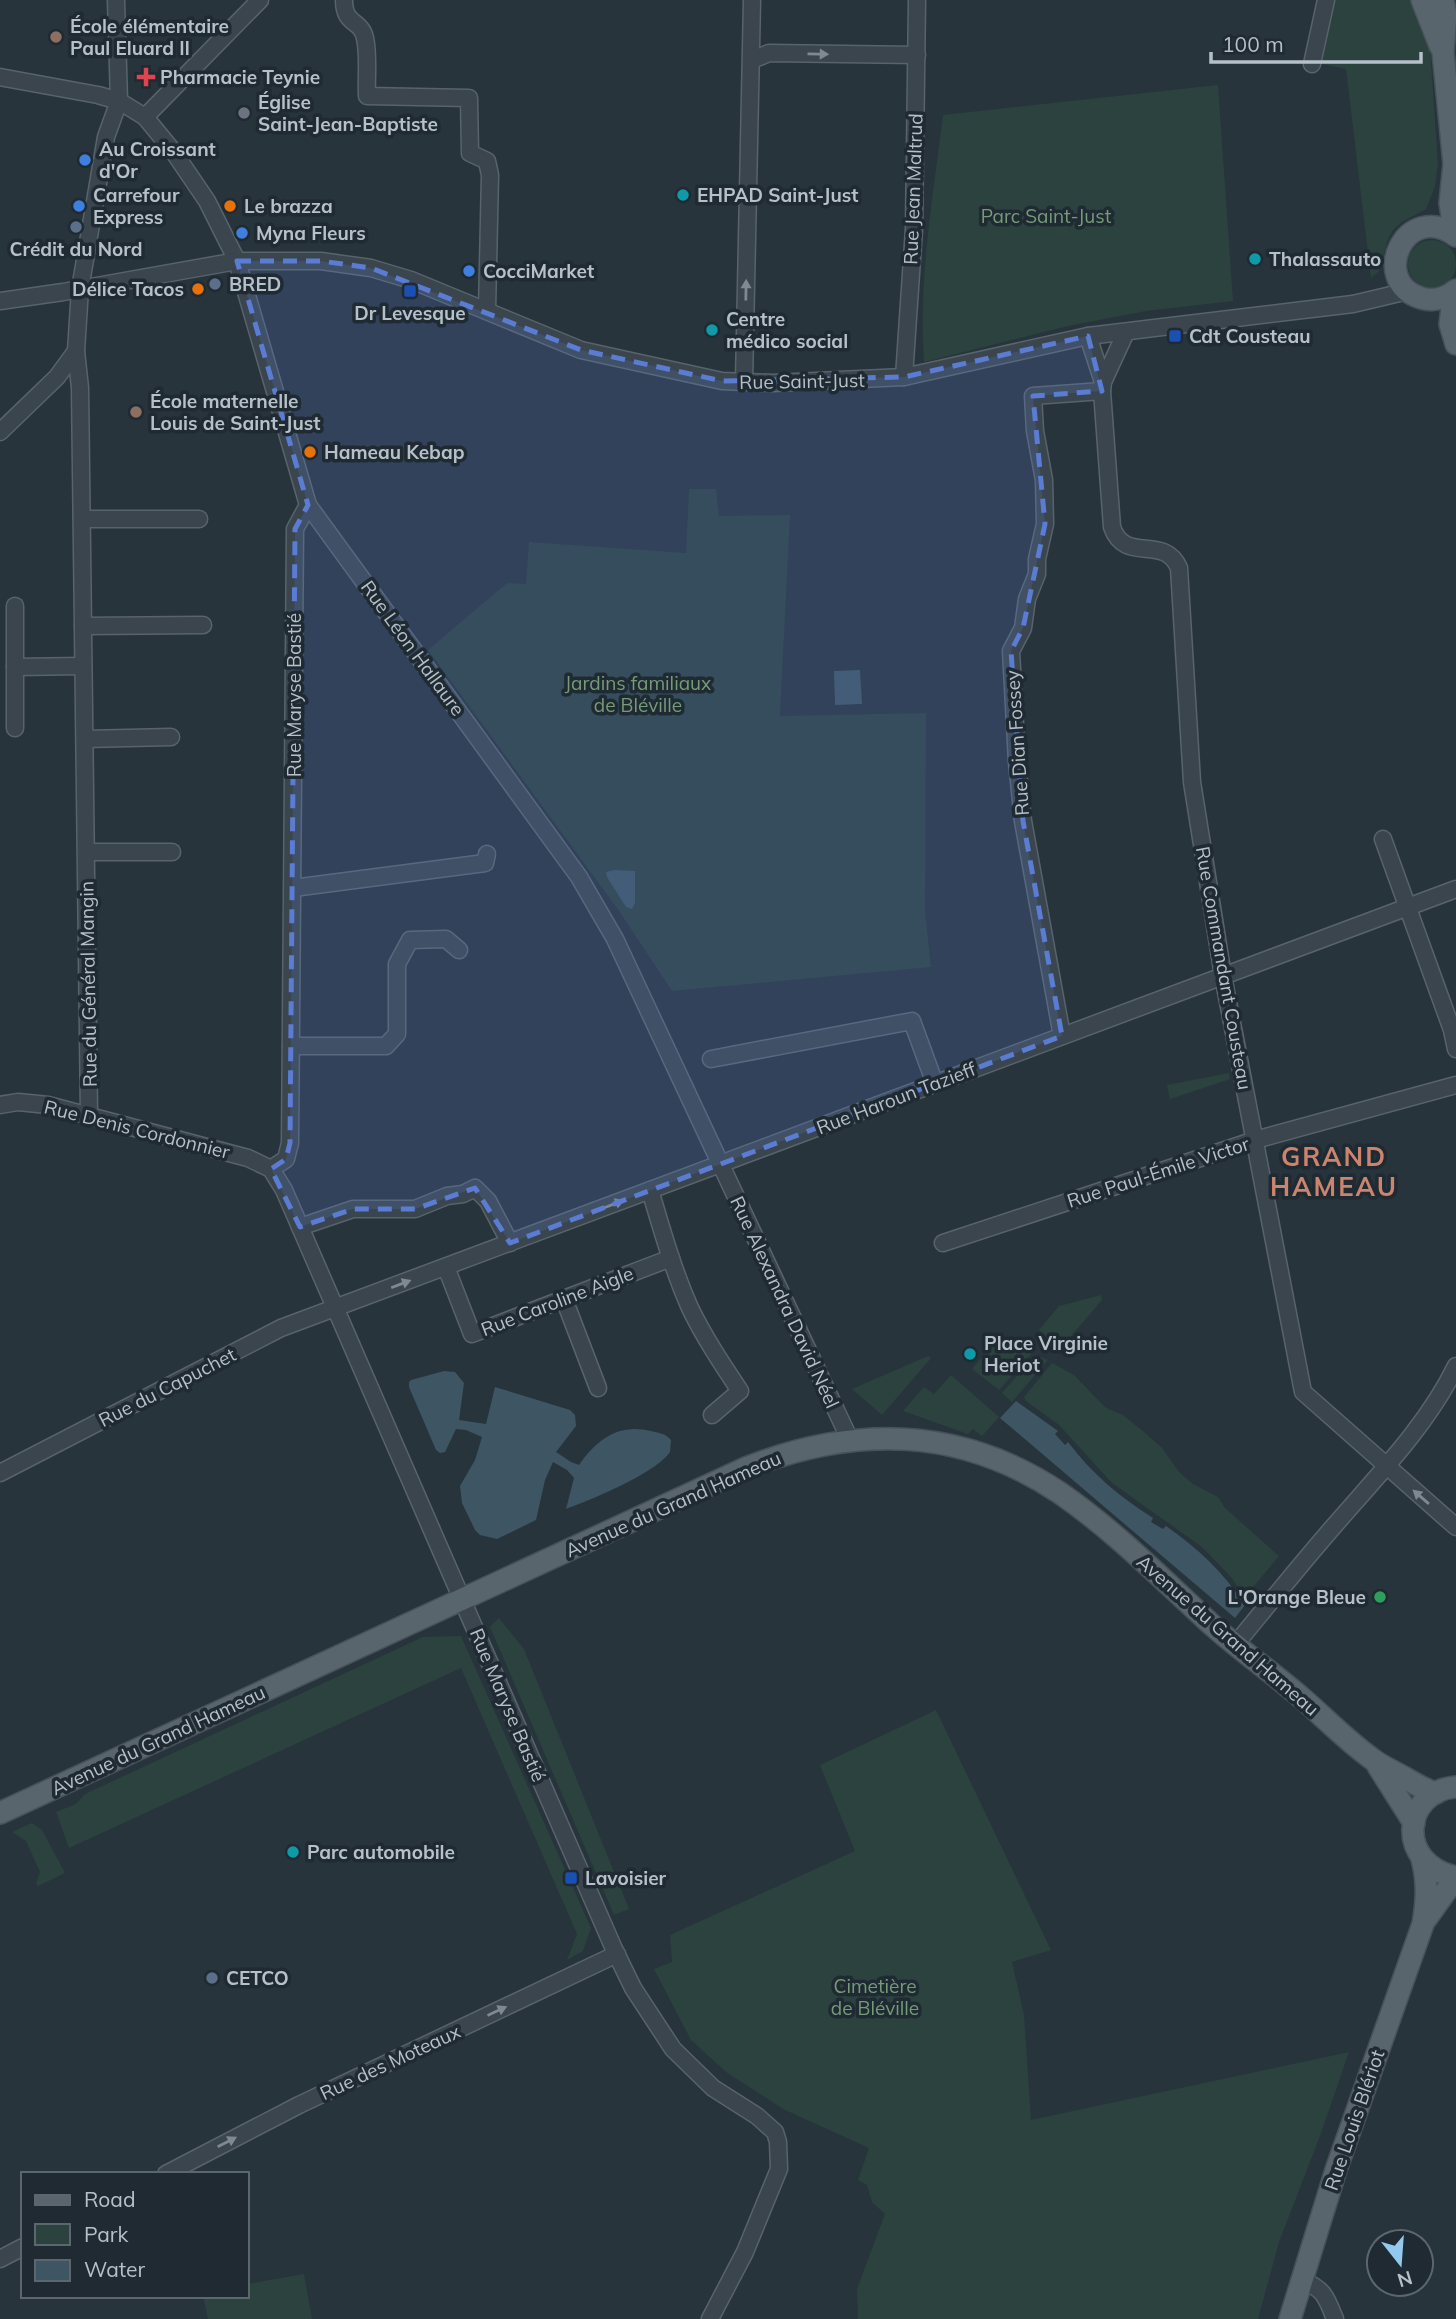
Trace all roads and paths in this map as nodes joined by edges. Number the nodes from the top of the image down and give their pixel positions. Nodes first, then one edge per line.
1 (116, 0) edge
2 (260, 0) edge
3 (344, 0) edge
4 (752, 0) edge
5 (917, 0) edge
6 (1326, 0) edge
7 (1423, 0) edge
8 (1443, 0) edge
9 (1443, 51) junction
10 (917, 55) junction
11 (752, 60) junction
12 (1312, 64) dead end
13 (0, 77) edge
14 (119, 101) junction
15 (145, 117) junction
16 (1450, 203) junction
17 (1426, 227) junction
18 (1455, 235) edge
19 (237, 261) junction
20 (1395, 268) junction
21 (79, 289) junction
22 (1408, 291) junction
23 (1455, 291) edge
24 (1378, 297) junction
25 (1428, 299) junction
26 (0, 300) edge
27 (487, 310) junction
28 (1126, 331) junction
29 (1453, 334) edge
30 (1088, 336) junction
31 (76, 351) junction
32 (904, 377) junction
33 (744, 382) junction
34 (1102, 386) junction
35 (0, 432) edge
36 (308, 505) junction
37 (82, 519) junction
38 (199, 519) dead end
39 (15, 606) dead end
40 (203, 625) dead end
41 (83, 626) junction
42 (83, 666) junction
43 (15, 667) junction
44 (15, 728) dead end
45 (171, 737) dead end
46 (85, 739) junction
47 (1383, 839) dead end
48 (87, 852) junction
49 (173, 852) dead end
50 (487, 854) dead end
51 (293, 888) junction
52 (1456, 889) edge
53 (1408, 907) junction
54 (459, 950) dead end
55 (1223, 976) junction
56 (1062, 1037) junction
57 (291, 1046) junction
58 (1456, 1049) edge
59 (711, 1059) dead end
60 (935, 1084) junction
61 (1456, 1085) edge
62 (0, 1105) edge
63 (89, 1115) junction
64 (1255, 1140) junction
65 (720, 1164) junction
66 (271, 1169) junction
67 (650, 1190) junction
68 (300, 1227) junction
69 (943, 1242) dead end
70 (510, 1243) junction
71 (671, 1258) junction
72 (446, 1267) junction
73 (564, 1299) junction
74 (337, 1308) junction
75 (1456, 1366) edge
76 (598, 1388) dead end
77 (712, 1415) dead end
78 (850, 1440) junction
79 (1386, 1466) junction
80 (0, 1473) edge
81 (1456, 1527) edge
82 (463, 1599) junction
83 (1235, 1644) junction
84 (1376, 1762) junction
85 (1449, 1788) edge
86 (0, 1813) edge
87 (1414, 1823) junction
88 (1422, 1859) junction
89 (1456, 1877) edge
90 (1423, 1924) junction
91 (617, 1954) junction
92 (170, 2172) edge
93 (21, 2248) edge
94 (0, 2259) edge
95 (1300, 2279) junction
96 (710, 2319) edge
97 (1290, 2319) edge
98 (1335, 2319) edge

1 - 14 street
2 - 15 street
3 - 27 street
4 - 11 street
5 - 10 street, Rue Jean Maltrud
6 - 12 street
7 - 9 main road
8 - 9 main road
9 - 16 main road
11 -> 10 street
10 - 32 street, Rue Jean Maltrud
33 -> 11 street
13 - 14 street, Rue Léon Hallaure
14 - 15 street, Rue Léon Hallaure
14 - 21 street, Rue du Général Mangin
15 - 19 street, Rue Léon Hallaure
16 - 17 main road
16 - 18 main road
17 - 18 main road
17 - 20 main road
19 - 21 street, Rue Saint-Just
19 - 27 street, Rue Saint-Just
19 - 36 street, Rue Léon Hallaure
20 - 22 main road
20 - 24 street
21 - 26 street, Rue Saint-Just
21 - 31 street, Rue du Général Mangin
22 - 24 street, Rue Saint-Just
22 - 25 main road
23 - 25 main road
23 - 29 main road
24 - 28 street, Rue Saint-Just
25 - 29 main road
27 - 33 street, Rue Saint-Just
28 - 30 street, Rue Saint-Just
28 - 34 street, Rue Commandant Cousteau
30 - 32 street, Rue Saint-Just
30 - 34 street, Rue Commandant Cousteau
31 - 35 street
31 - 37 street, Rue du Général Mangin
32 - 33 street, Rue Saint-Just
34 - 55 street, Rue Commandant Cousteau
34 - 56 street, Rue Dian Fossey
36 - 51 street, Rue Maryse Bastié
36 - 65 street, Rue Léon Hallaure
37 - 38 street
37 - 41 street, Rue du Général Mangin
39 - 43 street
40 - 41 street
41 - 42 street, Rue du Général Mangin
42 - 43 street
42 - 46 street, Rue du Général Mangin
43 - 44 street
45 - 46 street
46 - 48 street, Rue du Général Mangin
47 - 53 street
48 - 49 street, Rue du Général Mangin
48 - 63 street, Rue du Général Mangin
50 - 51 street
51 - 57 street, Rue Maryse Bastié
52 - 53 street, Rue Haroun Tazieff
53 - 55 street, Rue Haroun Tazieff
53 - 58 street
54 - 57 street
55 - 56 street, Rue Haroun Tazieff
55 - 64 street, Rue Commandant Cousteau
56 - 60 street, Rue Haroun Tazieff
57 - 66 street, Rue Maryse Bastié
59 - 60 street
60 - 65 street, Rue Haroun Tazieff
61 - 64 street, Rue Paul-Émile Victor
62 - 63 street, Rue Denis Cordonnier
63 - 66 street, Rue Denis Cordonnier
64 - 69 street, Rue Paul-Émile Victor
64 - 79 street, Rue Commandant Cousteau
65 - 67 street, Rue Haroun Tazieff
65 - 78 street, Rue Alexandra David Néel
66 - 68 street, Rue Maryse Bastié
70 -> 67 street, Rue Haroun Tazieff
67 - 71 street
68 - 70 street
68 - 74 street, Rue Maryse Bastié
70 - 72 street, Rue Haroun Tazieff
71 - 73 street, Rue Caroline Aigle
71 - 77 street
72 - 73 street, Rue Caroline Aigle
74 -> 72 street, Rue Haroun Tazieff
73 - 76 street
74 - 80 street, Rue du Capuchet
74 - 82 street, Rue Maryse Bastié
75 - 79 street
78 - 82 main road, Avenue du Grand Hameau
78 - 83 main road, Avenue du Grand Hameau
81 -> 79 street, Rue Commandant Cousteau
79 - 83 street
82 - 86 main road, Avenue du Grand Hameau
82 - 91 street, Rue Maryse Bastié
83 - 84 main road, Avenue du Grand Hameau
84 - 85 main road, Avenue du Grand Hameau
84 - 87 main road, Avenue du Grand Hameau
85 - 87 main road
87 - 88 main road, Rue Louis Blériot
88 - 89 main road
88 - 90 main road, Rue Louis Blériot
89 - 90 main road, Rue Louis Blériot
90 - 95 main road, Rue Louis Blériot
92 -> 91 street, Rue des Moteaux
91 - 96 street, Rue Maryse Bastié
93 - 94 street
95 - 97 main road, Rue Louis Blériot
95 - 98 street

